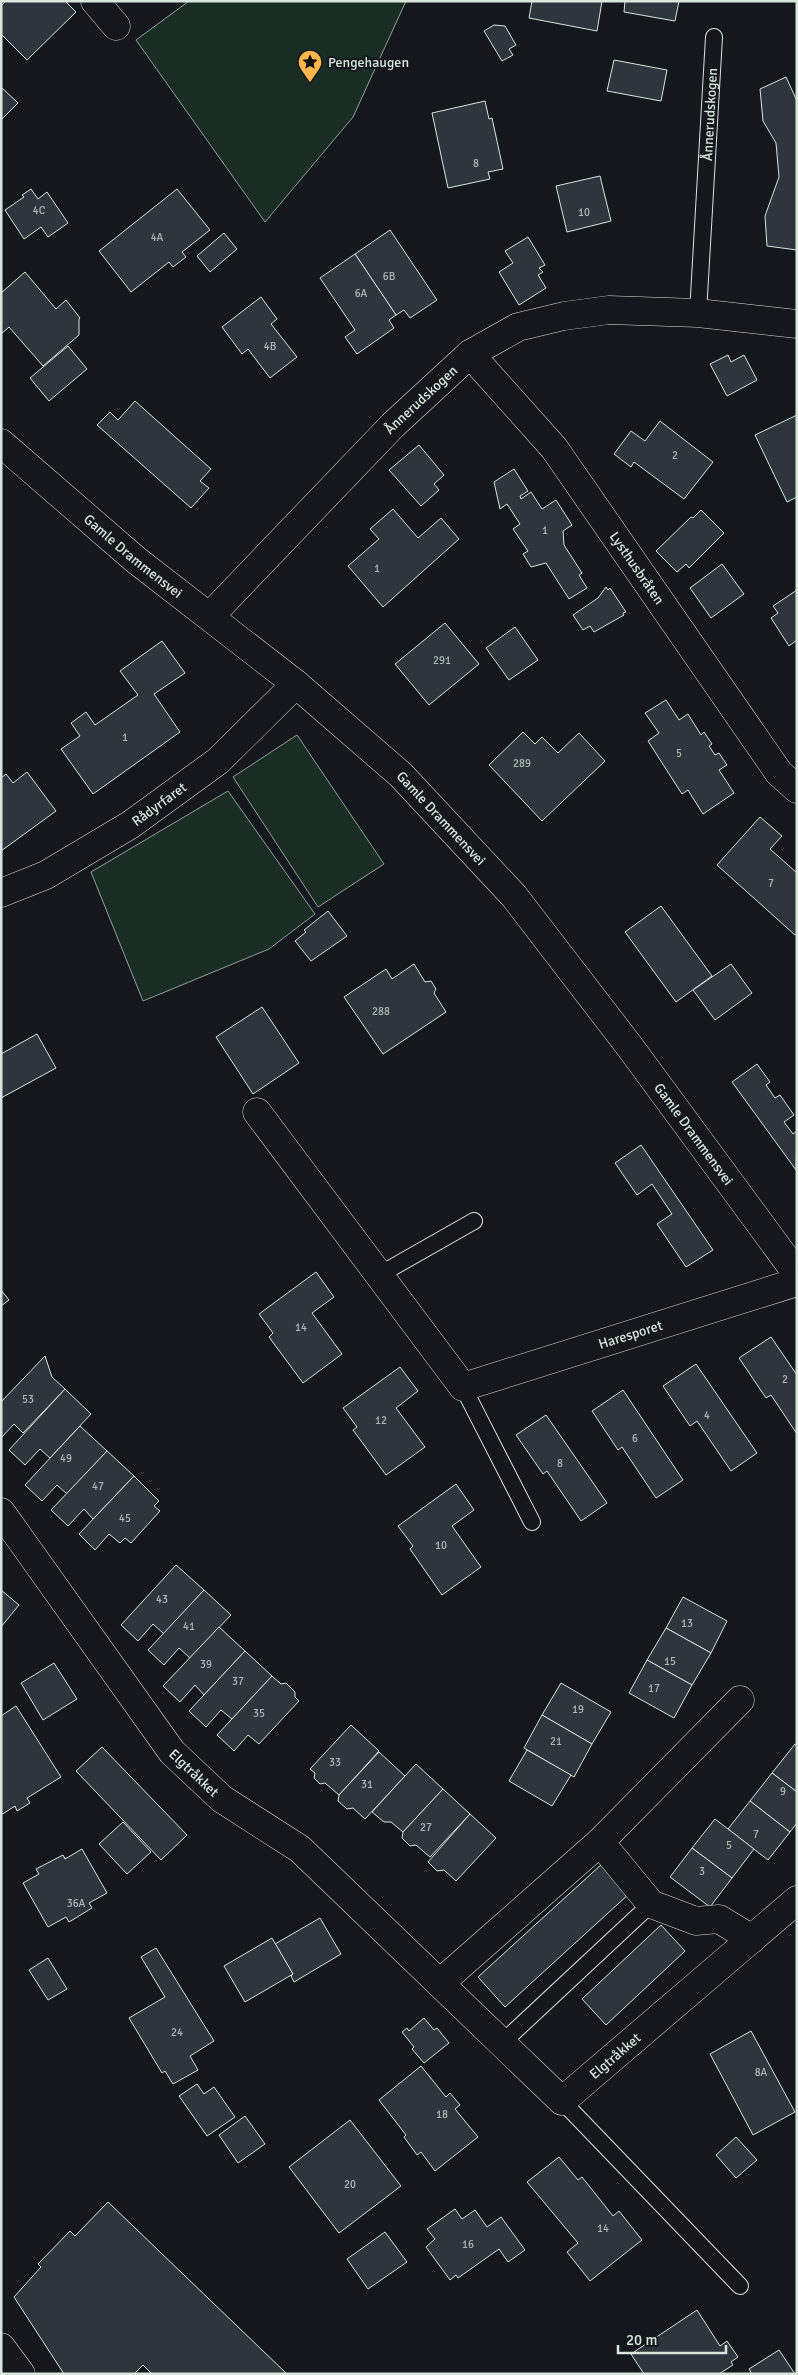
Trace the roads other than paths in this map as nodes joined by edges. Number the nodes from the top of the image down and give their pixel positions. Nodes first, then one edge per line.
1 (95, 1) edge
2 (116, 26) dead end
3 (714, 37) dead end
4 (698, 313) junction
5 (797, 324) edge
6 (470, 354) junction
7 (1, 443) edge
8 (210, 616) junction
9 (296, 684) junction
10 (797, 789) edge
11 (1, 893) edge
12 (257, 1112) dead end
13 (474, 1221) dead end
14 (379, 1274) junction
15 (797, 1274) edge
16 (797, 1282) edge
17 (463, 1387) junction
18 (1, 1512) edge
19 (532, 1522) dead end
20 (740, 1700) dead end
21 (600, 1842) junction
22 (797, 1900) edge
23 (650, 1904) junction
24 (752, 1939) junction
25 (440, 1983) junction
26 (502, 2043) junction
27 (562, 2102) junction
28 (740, 2286) dead end
29 (1, 2347) edge
30 (21, 2374) edge

1 - 2 street
3 - 4 lane, Ånnerudskogen
4 - 5 street, Ånnerudskogen
4 - 6 street, Ånnerudskogen
6 - 8 street, Ånnerudskogen
6 - 10 street, Lysthusbråten
7 - 8 street, Gamle Drammensvei
8 - 9 street, Gamle Drammensvei
9 - 11 street, Rådyrfaret
9 - 15 street, Gamle Drammensvei
12 - 14 street
13 - 14 lane
14 - 17 street
16 - 17 street, Haresporet
17 - 19 lane
18 - 25 street, Elgtråkket
20 - 21 street
21 - 23 street
21 - 25 street
22 - 24 street, Elgtråkket
23 - 24 street
23 - 26 lane
24 - 27 street, Elgtråkket
25 - 26 street, Elgtråkket
26 - 27 street, Elgtråkket
27 - 28 lane
29 - 30 street

